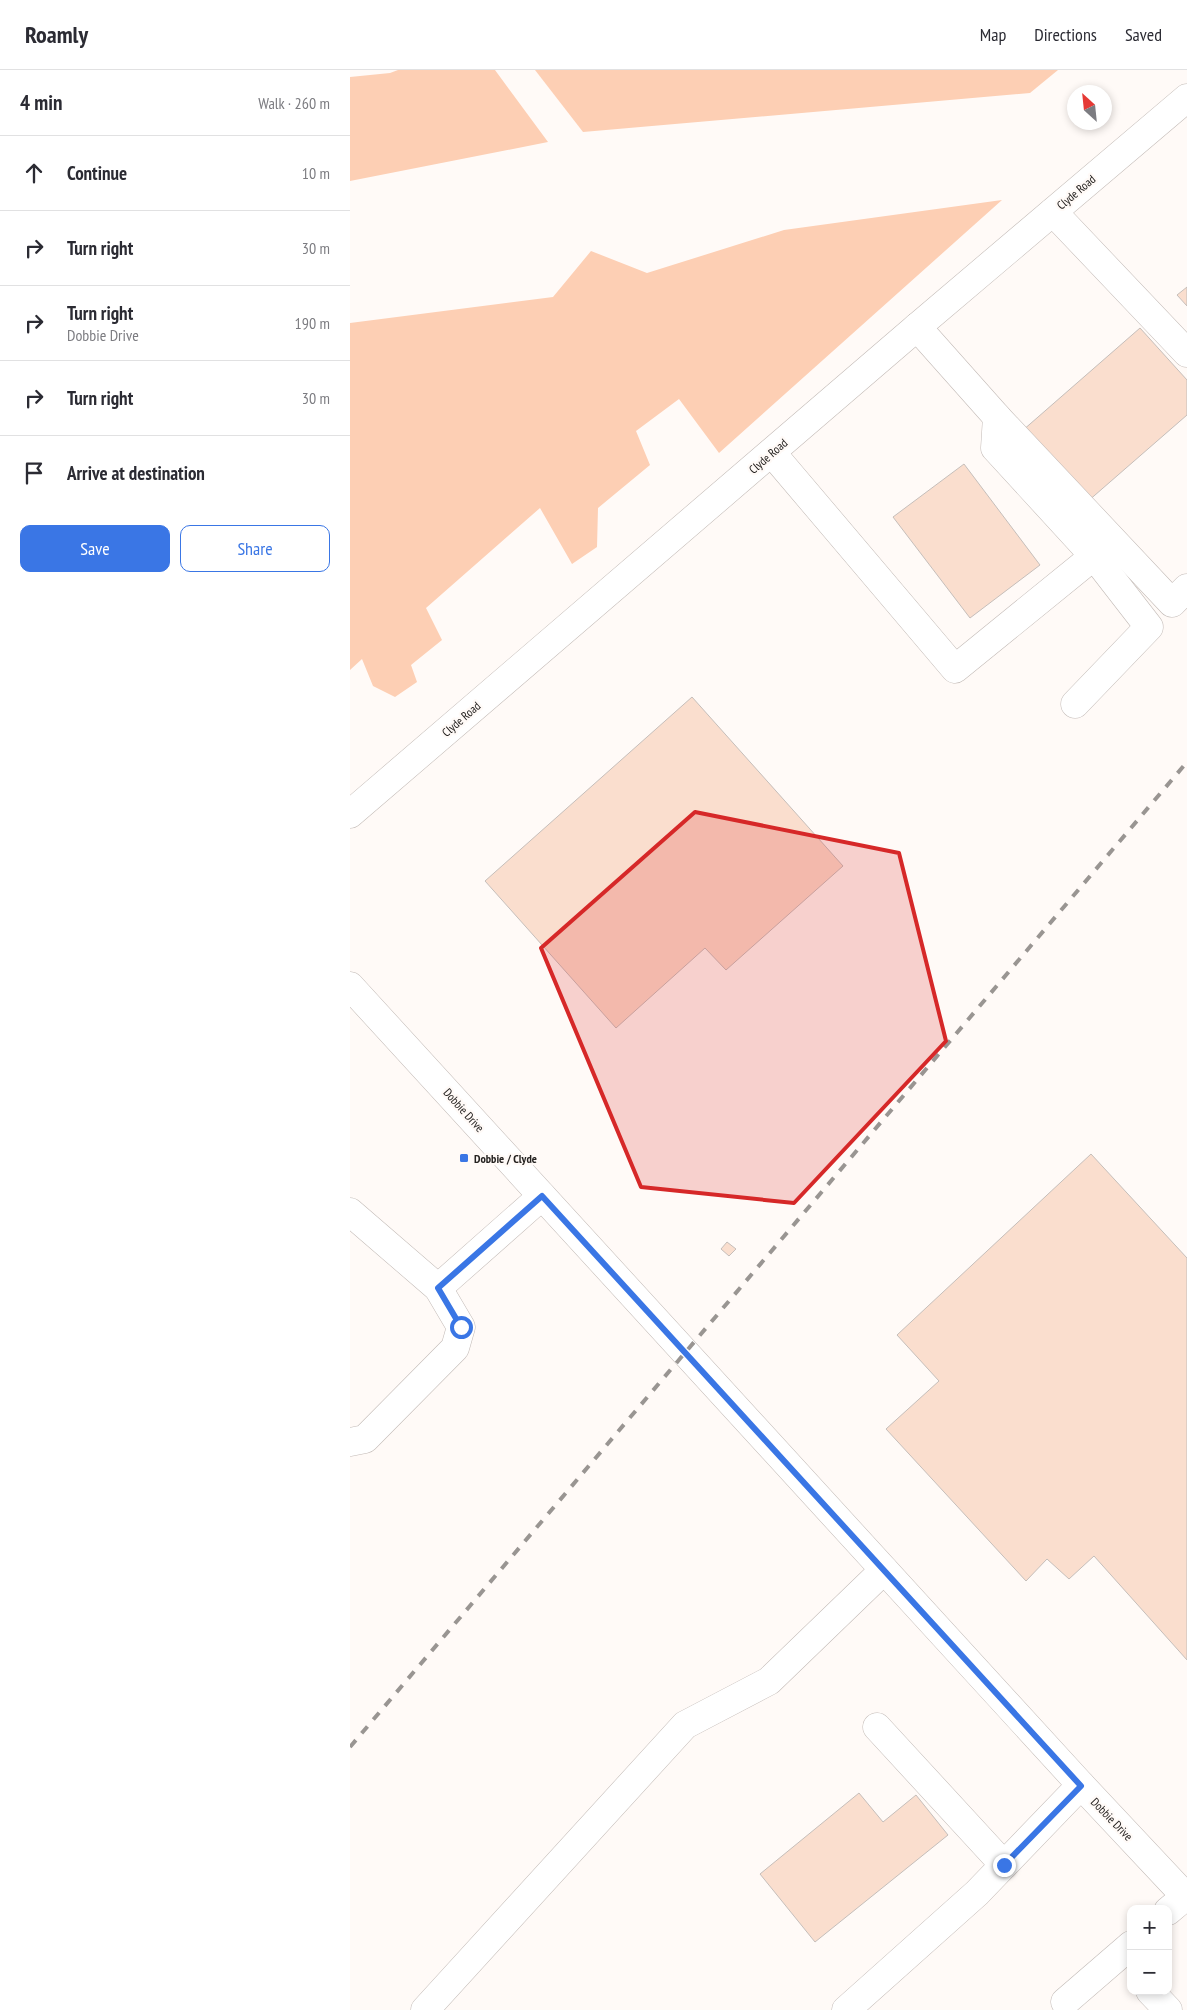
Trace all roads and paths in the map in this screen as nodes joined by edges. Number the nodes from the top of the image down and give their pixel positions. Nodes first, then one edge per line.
1 (1187, 98) edge
2 (1053, 212) junction
3 (917, 327) junction
4 (1187, 353) edge
5 (997, 417) junction
6 (772, 453) junction
7 (1094, 556) junction
8 (1187, 588) edge
9 (1075, 704) dead end
10 (350, 814) edge
11 (350, 986) edge
12 (542, 1196) junction
13 (350, 1212) edge
14 (438, 1288) junction
15 (350, 1442) edge
16 (884, 1570) junction
17 (877, 1727) dead end
18 (1081, 1786) junction
19 (1004, 1865) junction
20 (1180, 1902) edge
21 (1126, 1957) edge
22 (1154, 1995) edge
23 (1065, 2002) dead end
24 (425, 2010) edge
25 (846, 2010) edge
26 (1168, 2010) edge

1 - 2 street, Clyde Road
2 - 3 street, Clyde Road
2 - 4 street
3 - 5 street
3 - 6 street, Clyde Road
5 - 7 street
5 - 8 street
6 - 7 street
6 - 10 street, Clyde Road
7 - 9 street
11 - 12 street, Dobbie Drive
12 - 14 street
12 - 16 street, Dobbie Drive
13 - 14 street
14 - 15 street
16 - 18 street, Dobbie Drive
16 - 24 street
17 - 19 street
18 - 19 street
18 - 20 street, Dobbie Drive
19 - 25 street
21 - 23 street
22 - 26 street

